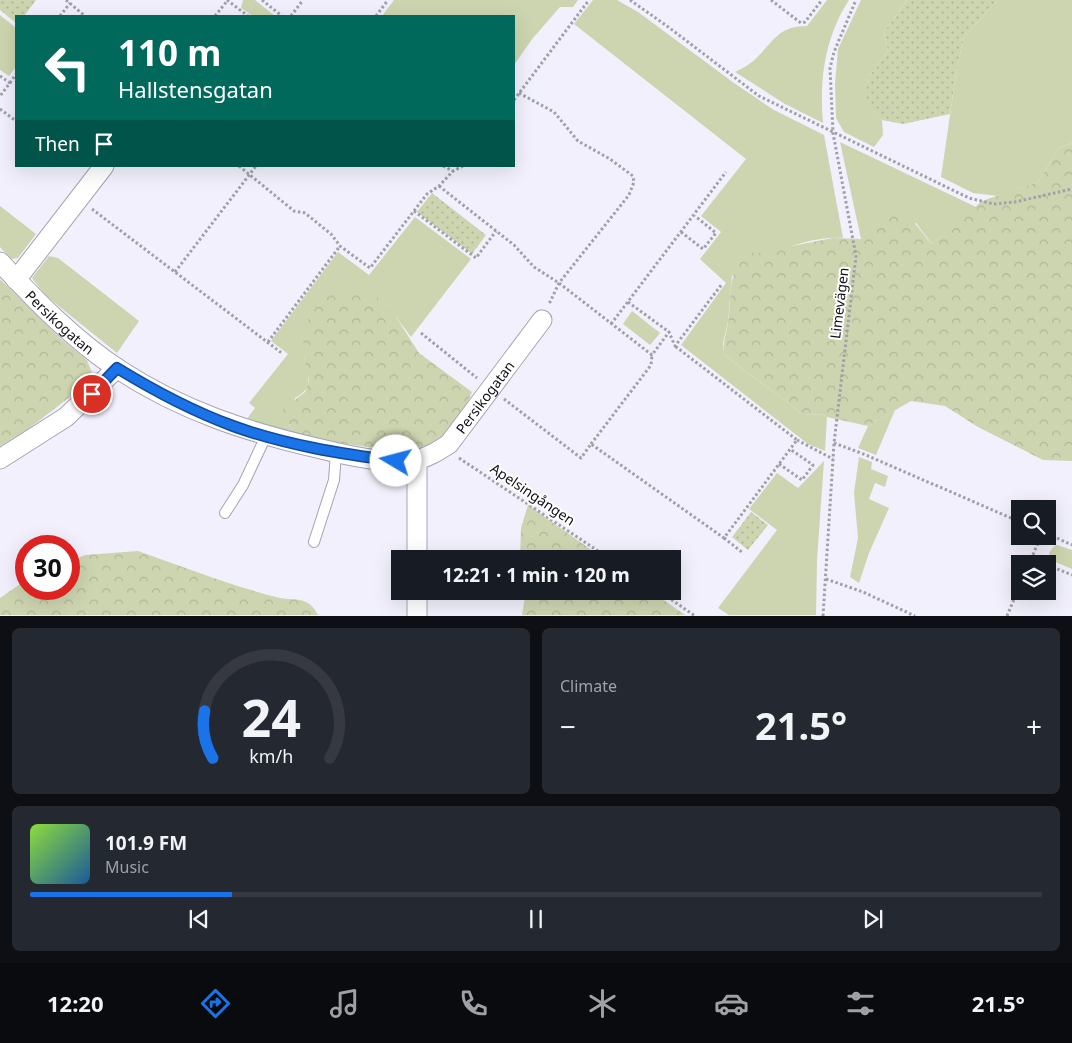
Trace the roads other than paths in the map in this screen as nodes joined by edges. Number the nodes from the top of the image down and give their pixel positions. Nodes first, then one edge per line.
1 (103, 167) edge
2 (0, 262) edge
3 (16, 280) junction
4 (542, 320) road end
5 (117, 368) junction
6 (266, 436) junction
7 (336, 453) junction
8 (0, 459) edge
9 (417, 460) junction
10 (225, 513) dead end
11 (314, 542) dead end
12 (417, 550) edge
13 (417, 600) edge
14 (417, 616) edge

1 - 3 street, Persikogatan
2 - 3 street, Persikogatan
3 - 5 street, Persikogatan
4 - 9 street, Persikogatan
5 - 6 street, Persikogatan
5 - 8 street
6 - 7 street, Persikogatan
6 - 10 lane
7 - 9 street, Persikogatan
7 - 11 lane
9 - 12 street
13 - 14 street

